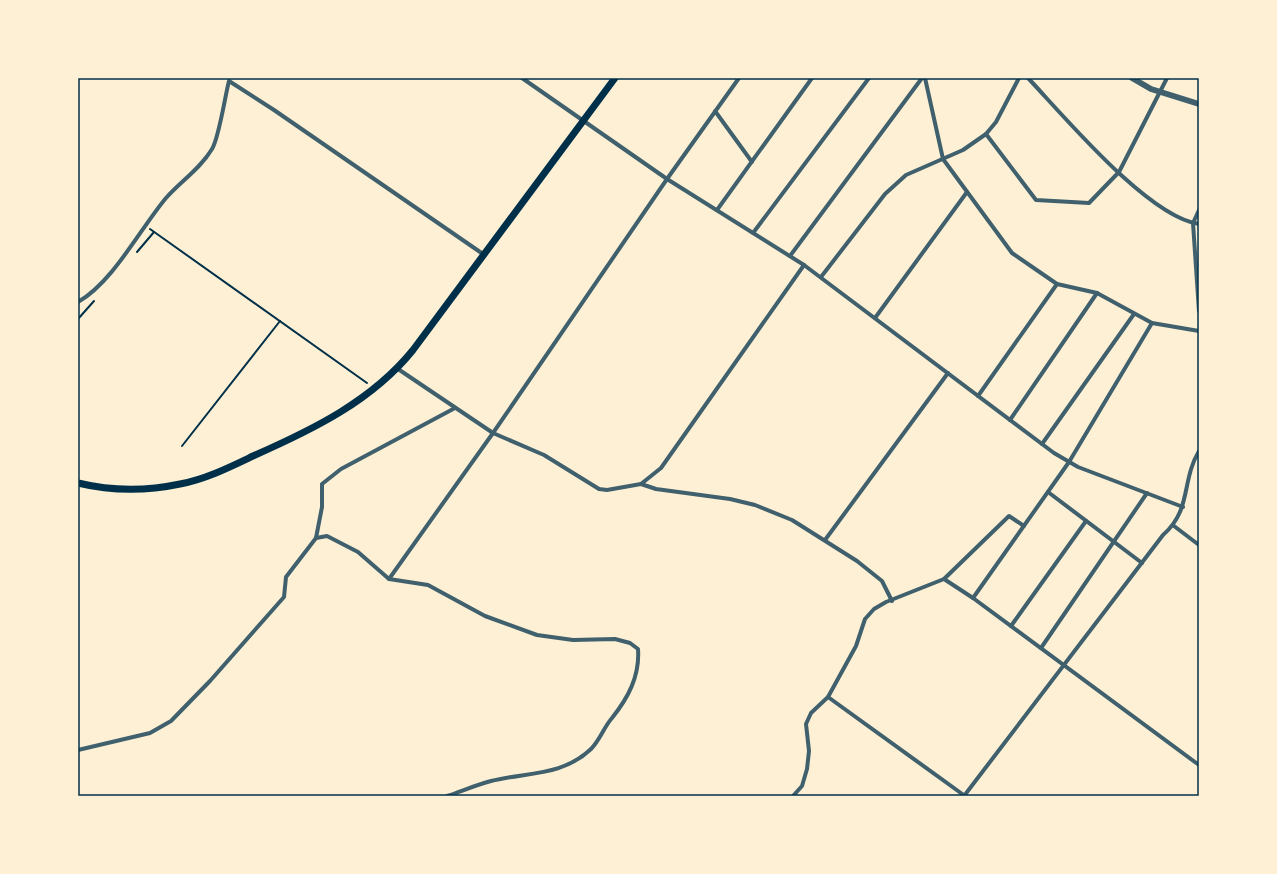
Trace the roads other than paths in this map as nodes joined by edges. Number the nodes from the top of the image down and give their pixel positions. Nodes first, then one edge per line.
1 (522, 78) edge
2 (615, 78) edge
3 (739, 78) edge
4 (812, 78) edge
5 (869, 78) edge
6 (924, 78) edge
7 (1019, 78) edge
8 (1028, 78) edge
9 (1132, 78) edge
10 (1167, 78) edge
11 (230, 80) edge
12 (1161, 92) junction
13 (1199, 104) edge
14 (716, 111) junction
15 (585, 121) junction
16 (986, 134) junction
17 (943, 159) junction
18 (752, 162) junction
19 (1119, 172) junction
20 (667, 179) junction
21 (967, 192) junction
22 (717, 210) junction
23 (1199, 210) edge
24 (1193, 223) junction
25 (1199, 224) edge
26 (753, 232) junction
27 (483, 254) junction
28 (790, 256) junction
29 (804, 265) junction
30 (821, 277) junction
31 (1057, 284) junction
32 (1097, 293) junction
33 (78, 302) edge
34 (1199, 311) edge
35 (1134, 314) junction
36 (875, 318) junction
37 (1152, 323) junction
38 (1199, 331) edge
39 (398, 369) junction
40 (948, 373) junction
41 (978, 396) junction
42 (455, 408) junction
43 (1010, 420) junction
44 (493, 434) junction
45 (1042, 444) junction
46 (1199, 451) edge
47 (1069, 462) junction
48 (78, 483) edge
49 (641, 484) junction
50 (1048, 492) junction
51 (1147, 493) junction
52 (1183, 507) junction
53 (1086, 520) junction
54 (1024, 526) junction
55 (1174, 526) junction
56 (316, 538) junction
57 (825, 540) junction
58 (1114, 542) junction
59 (1199, 544) edge
60 (1142, 563) junction
61 (389, 579) junction
62 (944, 579) junction
63 (973, 598) junction
64 (892, 600) junction
65 (1011, 626) junction
66 (1041, 648) junction
67 (1064, 666) junction
68 (828, 697) junction
69 (78, 750) edge
70 (1199, 765) edge
71 (448, 796) edge
72 (793, 796) edge
73 (965, 796) edge

1 - 15 street
2 - 15 main road
3 - 14 street
4 - 18 street
5 - 26 street
6 - 17 street
6 - 28 street
7 - 16 street
8 - 19 street
9 - 12 street
10 - 12 street
11 - 27 street
11 - 33 street
12 - 13 street
12 - 19 street
14 - 18 street
14 - 20 street
15 - 20 street
15 - 27 main road
16 - 17 street
16 - 19 street
17 - 21 street
17 - 30 street
18 - 22 street
19 - 24 street
20 - 22 street
20 - 44 street
21 - 31 street
21 - 36 street
22 - 26 street
23 - 24 street
24 - 25 street
24 - 34 street
26 - 28 street
27 - 39 main road
28 - 29 street
29 - 30 street
29 - 49 street
30 - 36 street
31 - 32 street
31 - 41 street
32 - 35 street
32 - 43 street
35 - 37 street
35 - 45 street
36 - 40 street
37 - 38 street
37 - 47 street
39 - 42 street
39 - 48 main road
40 - 41 street
40 - 57 street
41 - 43 street
42 - 44 street
42 - 56 street
43 - 45 street
44 - 49 street
44 - 61 street
45 - 47 street
46 - 52 street
47 - 50 street
47 - 51 street
49 - 57 street
50 - 53 street
50 - 54 street
51 - 52 street
51 - 58 street
52 - 55 street
53 - 58 street
53 - 65 street
54 - 62 street
54 - 63 street
55 - 59 street
55 - 60 street
56 - 61 street
56 - 69 street
57 - 64 street
58 - 60 street
58 - 66 street
60 - 67 street
61 - 71 street
62 - 63 street
62 - 64 street
63 - 65 street
64 - 68 street
65 - 66 street
66 - 67 street
67 - 70 street
67 - 73 street
68 - 72 street
68 - 73 street

